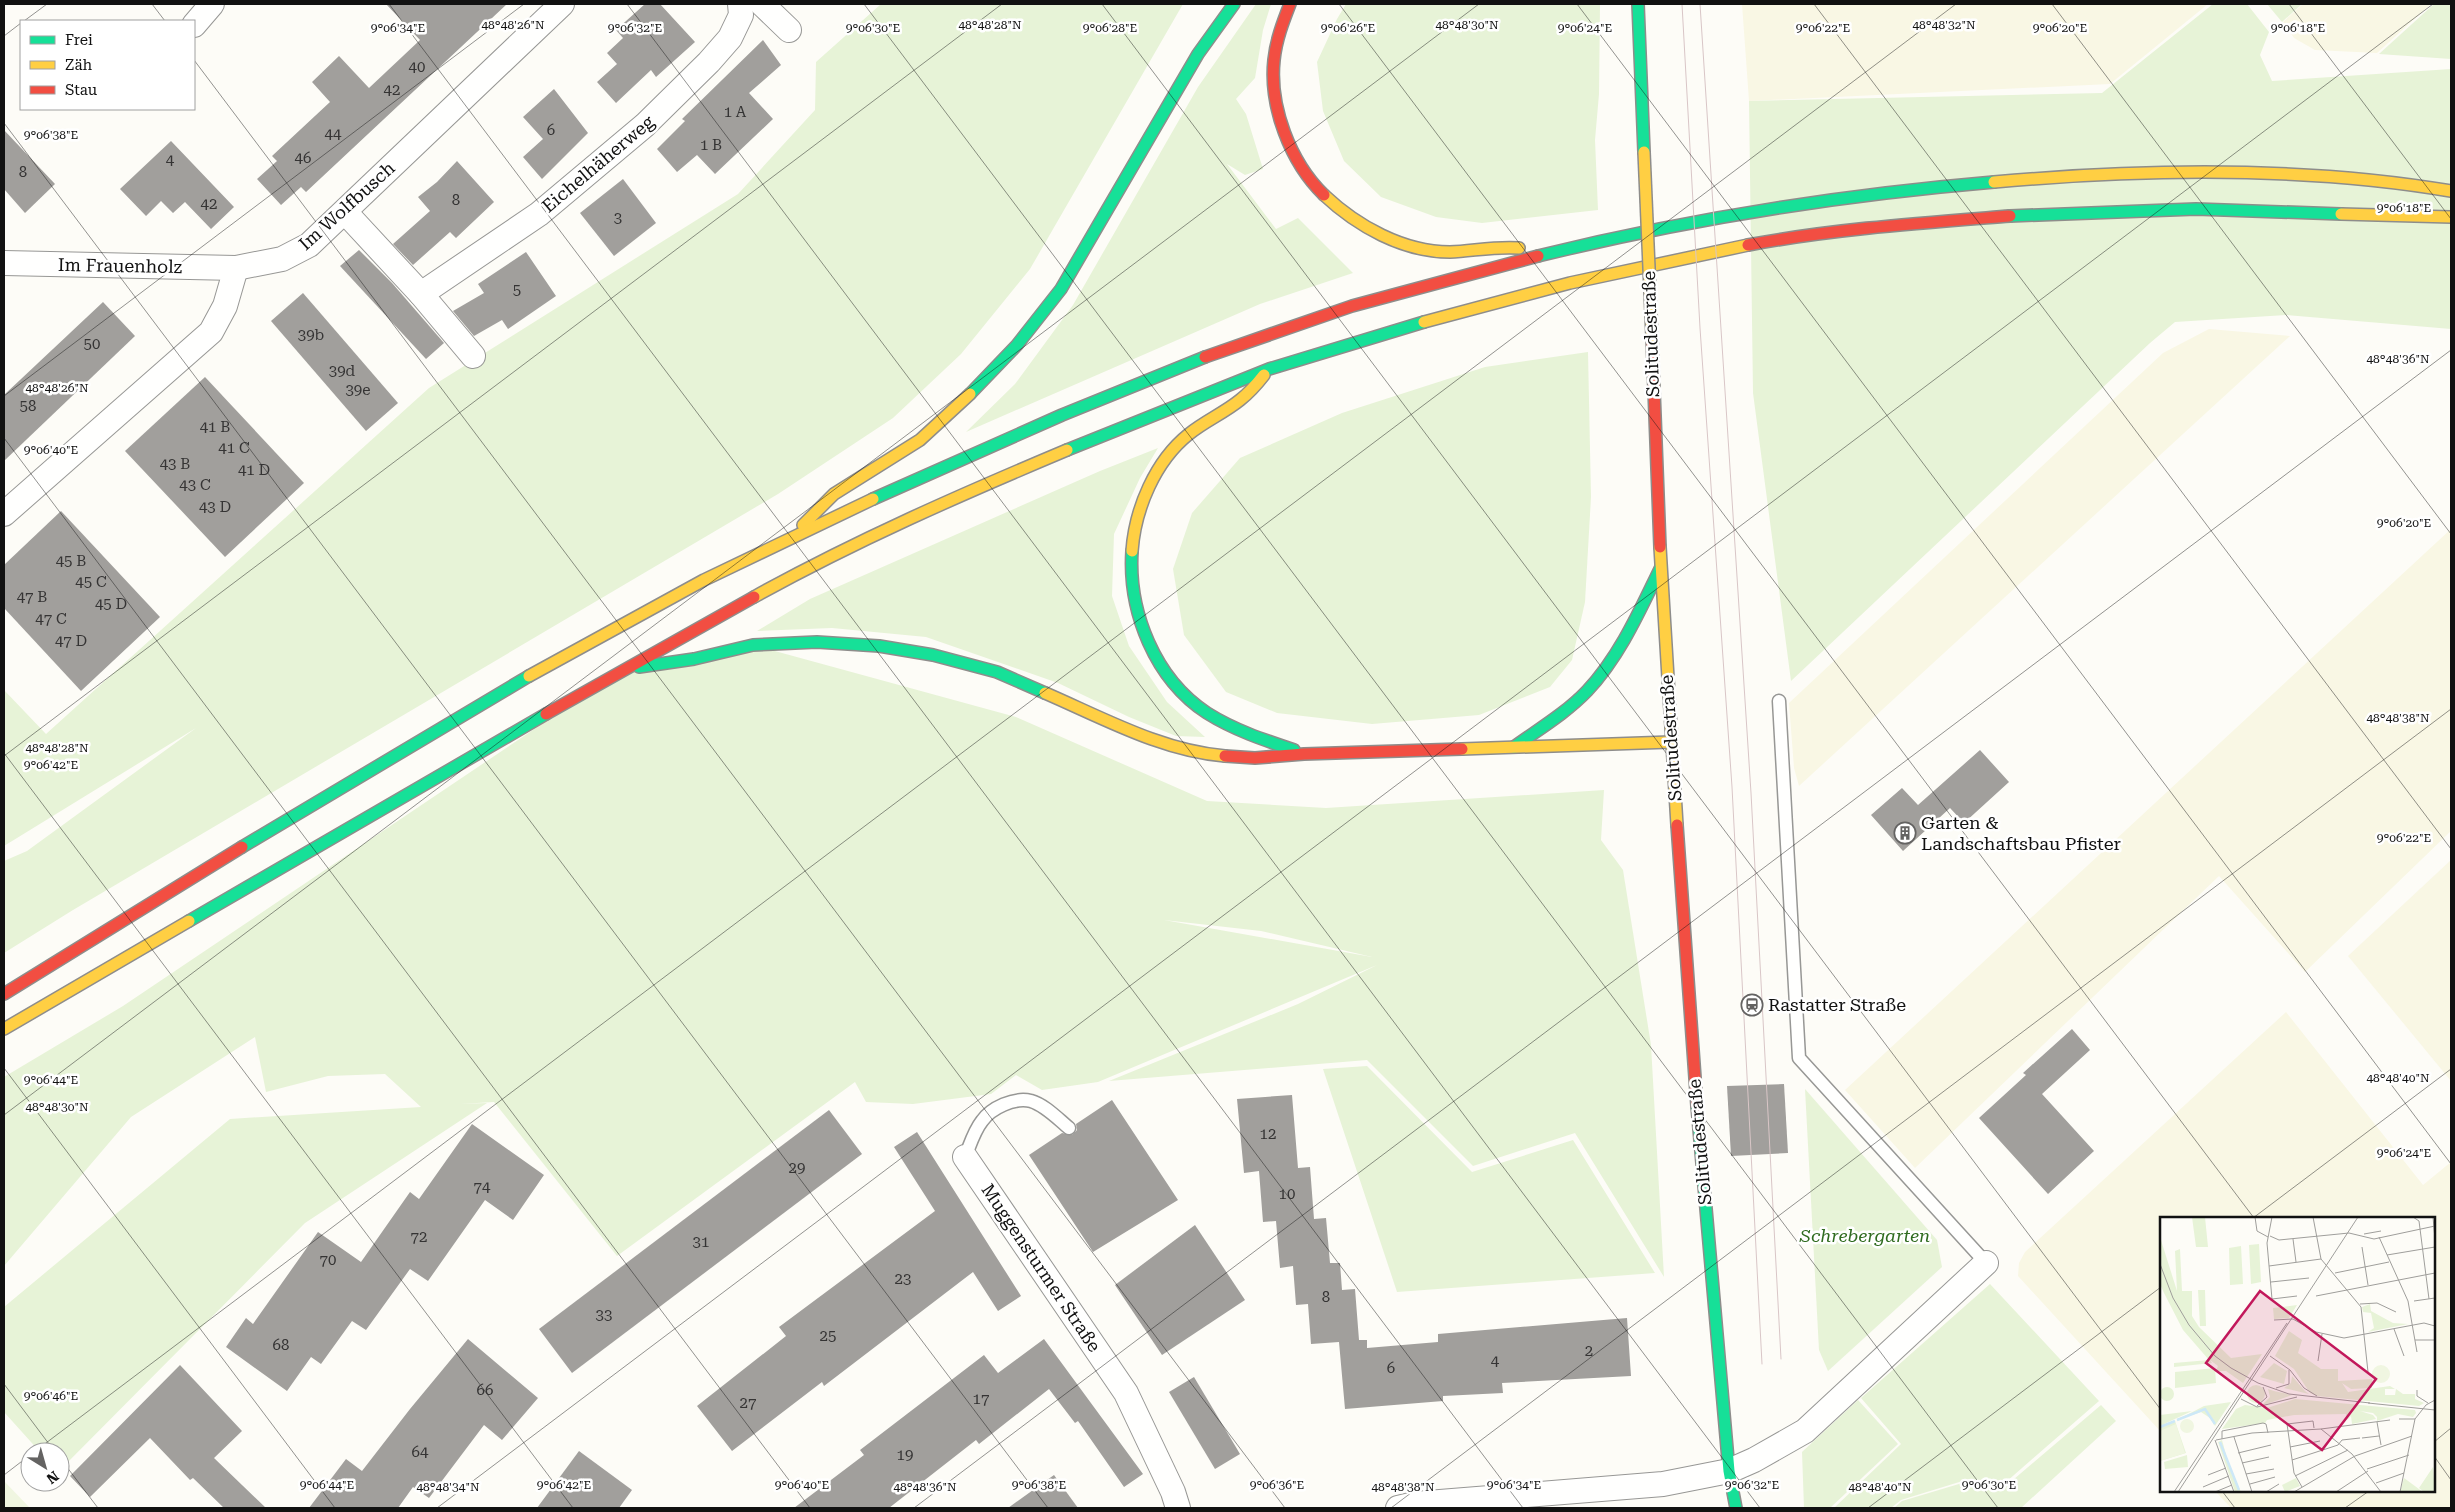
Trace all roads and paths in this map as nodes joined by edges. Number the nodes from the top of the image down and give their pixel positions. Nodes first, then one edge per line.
1 (212, 4) edge
2 (562, 4) edge
3 (740, 4) edge
4 (762, 4) edge
5 (1234, 4) edge
6 (1290, 4) edge
7 (1638, 4) edge
8 (195, 24) edge
9 (789, 30) dead end
10 (2451, 191) edge
11 (344, 212) junction
12 (2451, 218) edge
13 (1547, 252) junction
14 (4, 263) edge
15 (236, 268) junction
16 (421, 294) junction
17 (473, 356) dead end
18 (1269, 369) junction
19 (4, 514) edge
20 (792, 536) junction
21 (1660, 567) junction
22 (622, 670) junction
23 (1779, 701) dead end
24 (1670, 742) junction
25 (1514, 747) junction
26 (1304, 754) junction
27 (4, 994) edge
28 (4, 1029) edge
29 (1069, 1128) dead end
30 (965, 1157) joint
31 (1986, 1263) joint
32 (1729, 1471) junction
33 (1178, 1508) edge
34 (1398, 1508) edge
35 (1736, 1508) edge

1 - 8 street
2 - 11 street, Im Wolfbusch
3 - 16 street, Eichelhäherweg
4 - 9 street
5 - 20 main road
6 - 13 main road
7 - 21 main road, Solitudestraße, bridge
10 - 13 main road
11 - 15 street, Im Wolfbusch
11 - 16 street
12 - 18 main road
13 - 20 main road
14 - 15 street, Im Frauenholz
15 - 19 street
16 - 17 street
18 - 22 main road
18 - 26 main road
20 - 27 main road
21 - 24 main road, Solitudestraße
21 - 25 main road
22 - 26 main road
22 - 28 main road
23 - 31 lane
24 - 25 main road
24 - 32 main road, Solitudestraße
25 - 26 main road
29 - 30 lane, Muggensturmer Straße
30 - 33 street, Muggensturmer Straße
31 - 32 street
32 - 34 street
32 - 35 main road, Solitudestraße

